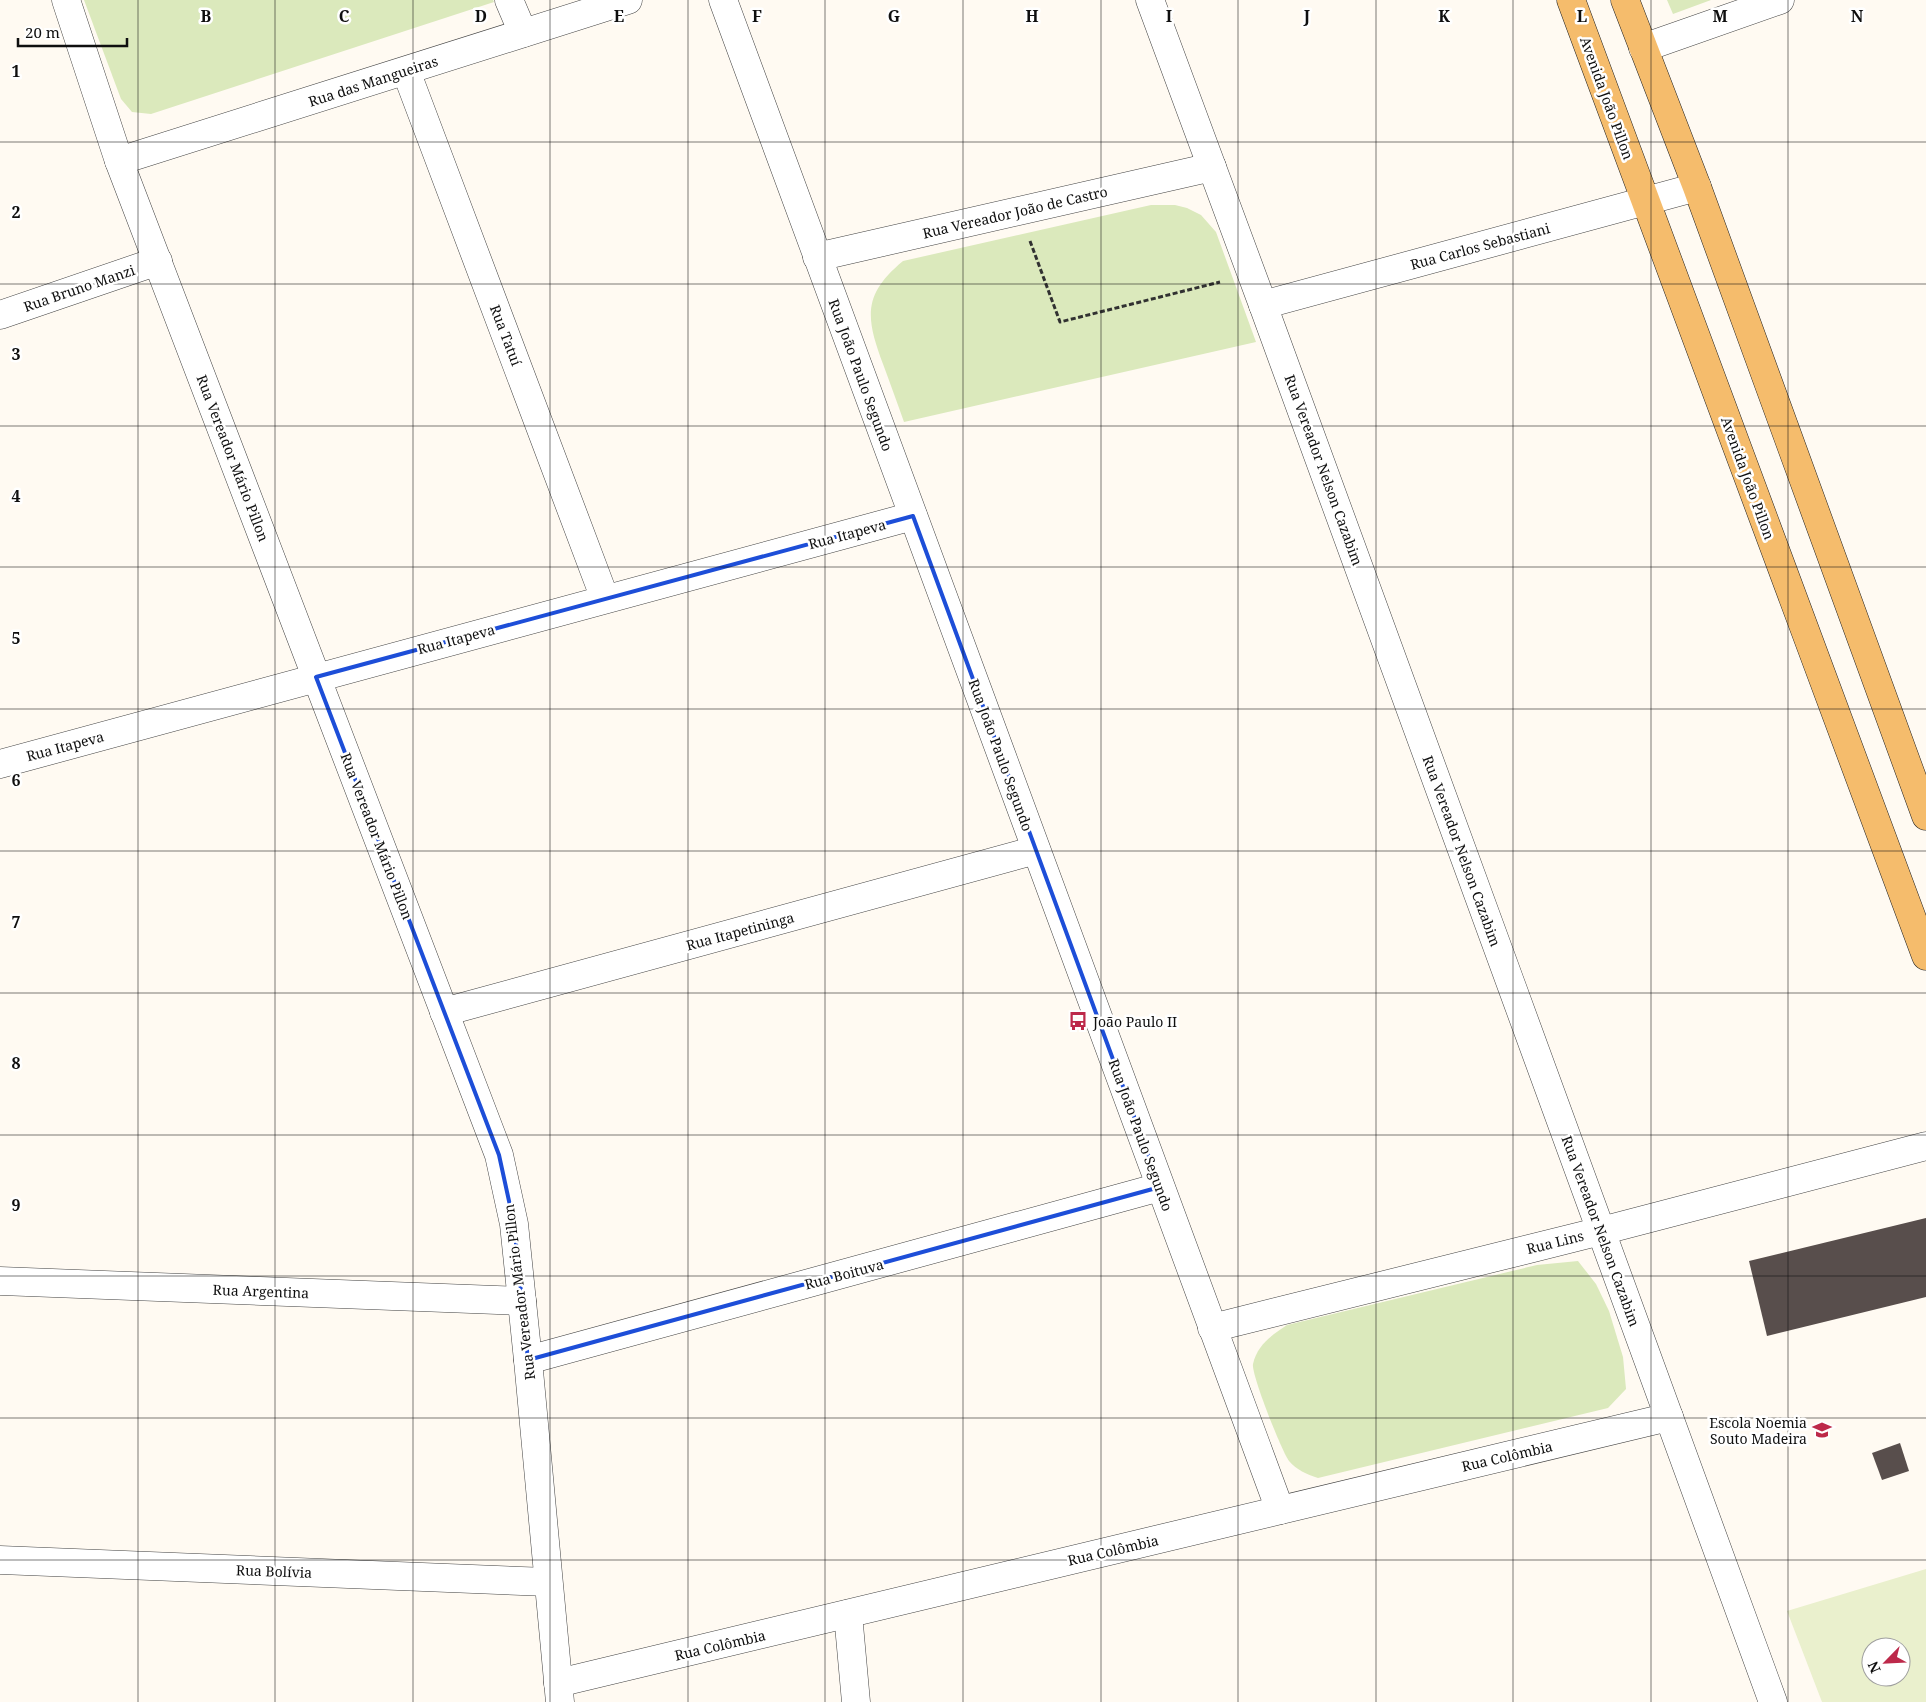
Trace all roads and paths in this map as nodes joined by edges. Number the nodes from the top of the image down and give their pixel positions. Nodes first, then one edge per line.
1 (66, 0) edge
2 (509, 0) edge
3 (628, 0) edge
4 (723, 0) edge
5 (1150, 0) edge
6 (1571, 0) edge
7 (1626, 0) edge
8 (1780, 0) edge
9 (523, 33) junction
10 (1643, 48) junction
11 (406, 70) junction
12 (119, 161) junction
13 (1212, 167) junction
14 (1697, 187) junction
15 (1645, 201) junction
16 (1019, 211) junction
17 (818, 257) junction
18 (158, 261) junction
19 (1252, 274) junction
20 (1263, 305) junction
21 (0, 315) edge
22 (913, 516) junction
23 (605, 599) junction
24 (316, 677) junction
25 (0, 764) edge
26 (1926, 816) edge
27 (1036, 850) junction
28 (1926, 956) edge
29 (444, 1012) junction
30 (1926, 1146) edge
31 (1160, 1187) junction
32 (1601, 1231) junction
33 (0, 1281) edge
34 (522, 1301) junction
35 (1212, 1328) junction
36 (528, 1360) junction
37 (1669, 1417) junction
38 (1280, 1510) junction
39 (0, 1560) edge
40 (548, 1582) junction
41 (848, 1614) junction
42 (559, 1693) edge
43 (856, 1702) edge
44 (1773, 1702) edge

1 - 12 street, Rua Vereador Mário Pillon
2 - 9 street
3 - 9 street, Rua das Mangueiras
4 - 17 street, Rua João Paulo Segundo
5 - 13 street, Rua Vereador Nelson Cazabim
6 - 15 main road, Avenida João Pillon
7 - 10 main road
8 - 10 street
9 - 11 street, Rua das Mangueiras
10 - 14 main road
11 - 12 street, Rua das Mangueiras
11 - 23 street, Rua Tatuí
12 - 18 street, Rua Vereador Mário Pillon
13 - 16 street, Rua Vereador João de Castro
13 - 19 street, Rua Vereador Nelson Cazabim
14 - 15 street, Rua Carlos Sebastiani
14 - 26 main road
15 - 20 street, Rua Carlos Sebastiani
15 - 28 main road, Avenida João Pillon
16 - 17 street, Rua Vereador João de Castro
16 - 19 path
17 - 22 street, Rua João Paulo Segundo
18 - 21 street, Rua Bruno Manzi
18 - 24 street, Rua Vereador Mário Pillon
19 - 20 street, Rua Vereador Nelson Cazabim
20 - 32 street, Rua Vereador Nelson Cazabim
22 - 23 street, Rua Itapeva
22 - 27 street, Rua João Paulo Segundo
23 - 24 street, Rua Itapeva
24 - 25 street, Rua Itapeva
24 - 29 street, Rua Vereador Mário Pillon
27 - 29 street, Rua Itapetininga
27 - 31 street, Rua João Paulo Segundo
29 - 34 street, Rua Vereador Mário Pillon
30 - 32 street, Rua Lins
31 - 35 street, Rua João Paulo Segundo
31 - 36 street, Rua Boituva
32 - 35 street, Rua Lins
32 - 37 street, Rua Vereador Nelson Cazabim
33 - 34 street, Rua Argentina
34 - 36 street, Rua Vereador Mário Pillon
35 - 38 street, Rua João Paulo Segundo
36 - 40 street, Rua Vereador Mário Pillon
37 - 38 street, Rua Colômbia
37 - 44 street, Rua Vereador Nelson Cazabim
38 - 41 street, Rua Colômbia
39 - 40 street, Rua Bolívia
40 - 42 street, Rua Vereador Mário Pillon
41 - 42 street, Rua Colômbia
41 - 43 street

